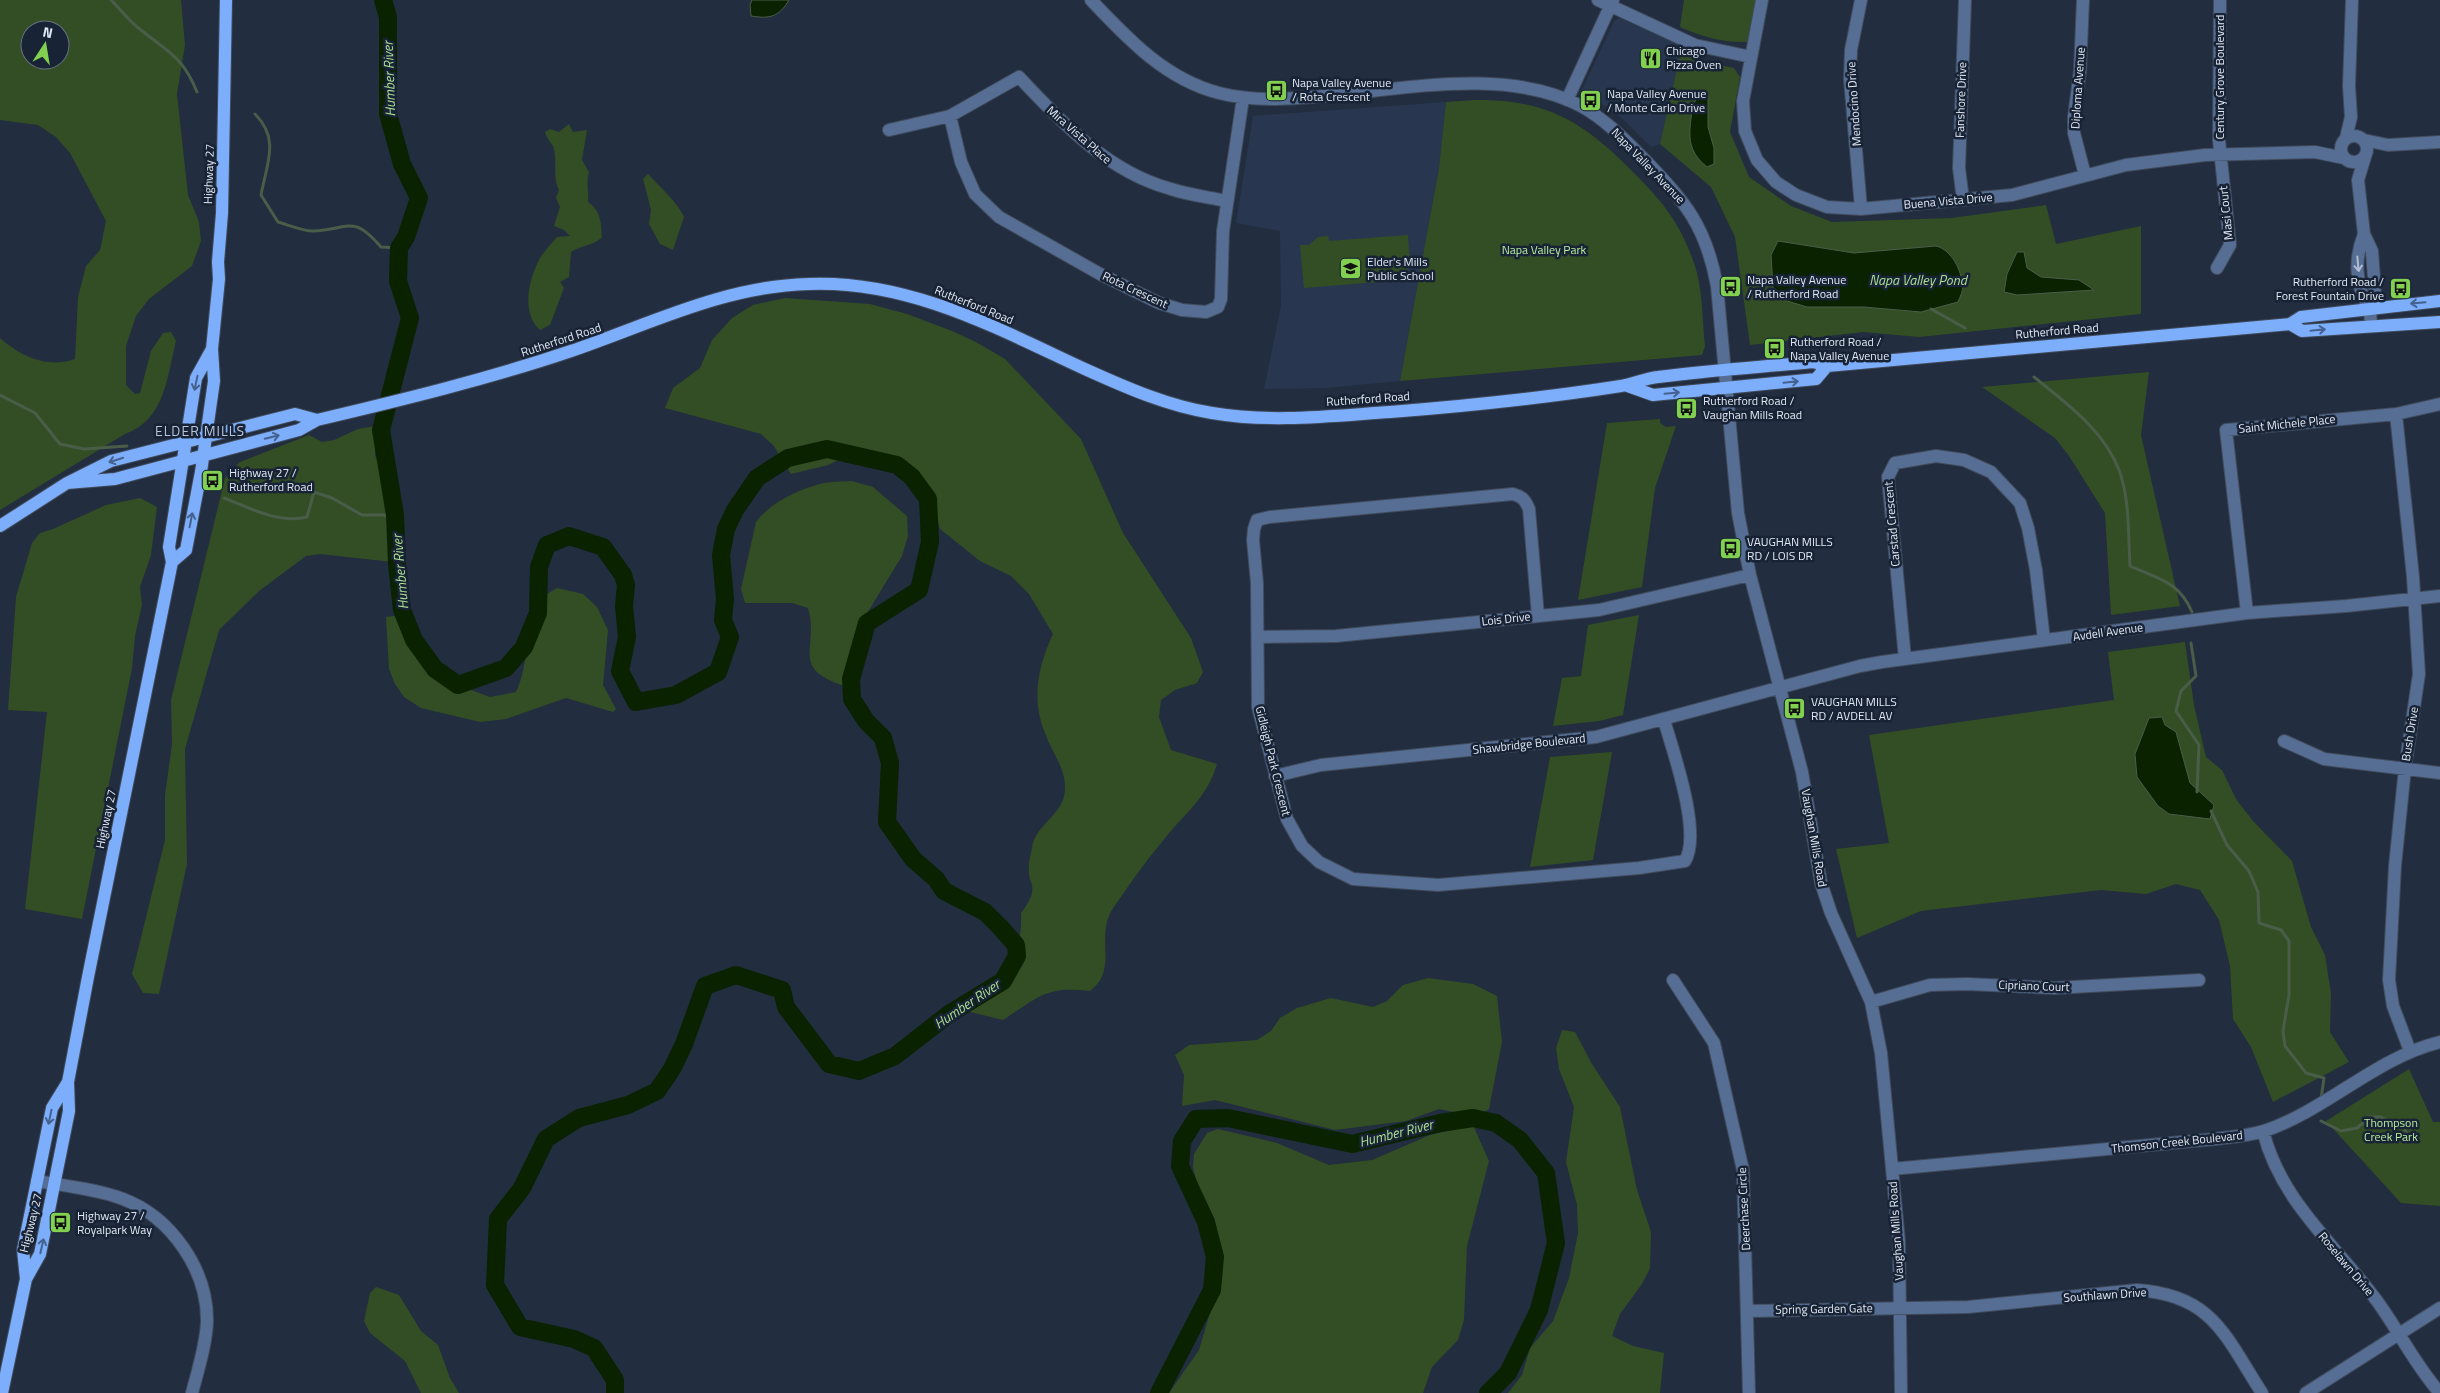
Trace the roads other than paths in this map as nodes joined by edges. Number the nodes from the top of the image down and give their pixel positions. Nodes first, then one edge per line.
1 (226, 0) edge
2 (1091, 0) edge
3 (1598, 0) edge
4 (1762, 0) edge
5 (1861, 0) edge
6 (1965, 0) edge
7 (2083, 0) edge
8 (2220, 0) edge
9 (2352, 0) edge
10 (1612, 3) edge
11 (1751, 57) junction
12 (1243, 98) junction
13 (1567, 100) junction
14 (950, 116) junction
15 (2351, 117) junction
16 (889, 130) dead end
17 (2363, 139) junction
18 (2344, 140) junction
19 (2440, 142) edge
20 (2388, 145) junction
21 (2316, 152) junction
22 (2220, 155) junction
23 (2365, 157) junction
24 (2345, 158) junction
25 (2084, 175) junction
26 (2358, 180) junction
27 (1963, 200) junction
28 (1227, 201) junction
29 (1861, 210) junction
30 (2217, 268) dead end
31 (2440, 301) edge
32 (2370, 309) junction
33 (2440, 322) edge
34 (2290, 324) junction
35 (2371, 326) junction
36 (212, 349) junction
37 (1827, 366) junction
38 (1725, 370) junction
39 (1625, 385) junction
40 (1726, 388) junction
41 (2440, 404) edge
42 (2396, 414) junction
43 (317, 420) junction
44 (206, 435) junction
45 (187, 440) junction
46 (204, 454) junction
47 (184, 459) junction
48 (68, 483) junction
49 (0, 526) edge
50 (172, 562) junction
51 (1750, 575) junction
52 (2440, 596) edge
53 (2415, 598) junction
54 (2247, 613) junction
55 (1538, 616) junction
56 (1258, 637) junction
57 (2044, 640) junction
58 (1904, 659) junction
59 (1779, 688) junction
60 (1664, 720) junction
61 (2284, 741) dead end
62 (2405, 768) junction
63 (2440, 773) edge
64 (1275, 776) junction
65 (1673, 980) dead end
66 (2199, 980) dead end
67 (1871, 1002) junction
68 (2440, 1042) edge
69 (2410, 1051) junction
70 (68, 1082) junction
71 (2263, 1131) junction
72 (1892, 1168) junction
73 (37, 1181) junction
74 (54, 1184) junction
75 (26, 1279) junction
76 (1900, 1308) junction
77 (2440, 1308) edge
78 (1748, 1311) junction
79 (2399, 1335) junction
80 (2, 1393) edge
81 (192, 1393) edge
82 (1749, 1393) edge
83 (1902, 1393) edge
84 (2262, 1393) edge
85 (2306, 1393) edge
86 (2440, 1393) edge

1 - 36 main road, Highway 27
2 - 12 street, Napa Valley Avenue
3 - 10 street
4 - 11 street, Buena Vista Drive
5 - 29 street, Mendocino Drive
6 - 27 street, Fanshore Drive
7 - 25 street, Diploma Avenue
8 - 22 street, Century Grove Boulevard
9 - 15 street
10 - 11 street
10 - 13 street
11 - 29 street, Buena Vista Drive
12 - 13 street, Napa Valley Avenue
12 - 28 street, Rota Crescent
13 - 38 street, Napa Valley Avenue
14 - 16 street, Mira Vista Place
14 - 28 street, Mira Vista Place
14 - 28 street, Rota Crescent
15 - 17 street
15 - 18 street
17 - 18 street
17 - 20 street
17 - 23 street
18 - 21 street, Buena Vista Drive
18 - 24 street
19 - 20 street
20 - 23 street
21 - 22 street, Buena Vista Drive
21 - 24 street, Buena Vista Drive
22 - 25 street, Buena Vista Drive
22 - 30 street, Masi Court
23 - 24 street
23 - 26 street
24 - 26 street
25 - 27 street, Buena Vista Drive
26 - 32 street
27 - 29 street, Buena Vista Drive
31 -> 32 main road, Rutherford Road
32 - 34 main road, Rutherford Road
32 - 35 street
33 - 35 main road, Rutherford Road
34 -> 35 main road, Rutherford Road
34 - 37 main road, Rutherford Road
36 - 44 main road, Highway 27
36 -> 45 main road, Highway 27
37 - 38 main road, Rutherford Road
40 -> 37 main road, Rutherford Road
38 - 39 main road, Rutherford Road
38 - 40 street, Vaughan Mills Road
39 -> 40 main road, Rutherford Road
39 - 43 main road, Rutherford Road
40 - 51 street, Vaughan Mills Road
41 - 42 street, Saint Michele Place
42 - 53 street, Bush Drive
42 - 54 street, Saint Michele Place
43 - 44 main road, Rutherford Road
46 -> 43 main road, Rutherford Road
44 - 45 main road, Rutherford Road
44 - 46 main road, Highway 27
45 - 47 main road, Highway 27
45 -> 48 main road, Rutherford Road
46 - 47 main road, Rutherford Road
50 -> 46 main road, Highway 27
47 - 48 main road, Rutherford Road
47 - 50 main road, Highway 27
48 - 49 main road, Rutherford Road
50 - 70 main road, Highway 27
51 - 55 street, Lois Drive
51 - 59 street, Vaughan Mills Road
52 - 53 street, Avdell Avenue
53 - 54 street, Avdell Avenue
53 - 62 street, Bush Drive
54 - 57 street, Avdell Avenue
55 - 56 street, Lois Drive
55 - 56 street, Gidleigh Park Crescent
56 - 64 street, Gidleigh Park Crescent
57 - 58 street, Avdell Avenue
57 - 58 street, Carstad Crescent
58 - 59 street, Avdell Avenue
59 - 60 street, Shawbridge Boulevard
59 - 67 street, Vaughan Mills Road
60 - 64 street, Shawbridge Boulevard
60 - 64 street, Gidleigh Park Crescent
61 - 62 street
62 - 63 street
62 - 69 street, Bush Drive
65 - 78 street, Deerchase Circle
66 - 67 street, Cipriano Court
67 - 72 street, Vaughan Mills Road
68 - 69 street, Thomson Creek Boulevard
69 - 71 street, Thomson Creek Boulevard
70 -> 73 main road, Highway 27
70 - 74 main road, Highway 27
71 - 72 street, Thomson Creek Boulevard
71 - 79 street, Roselawn Drive
72 - 76 street, Vaughan Mills Road
73 - 74 street
73 - 75 main road, Highway 27
75 -> 74 main road, Highway 27
74 - 81 street
75 - 80 main road, Highway 27
76 - 78 street, Spring Garden Gate
76 - 83 street, Vaughan Mills Road
76 - 84 street, Southlawn Drive
77 - 79 street
78 - 82 street, Deerchase Circle
79 - 85 street
79 - 86 street, Roselawn Drive

